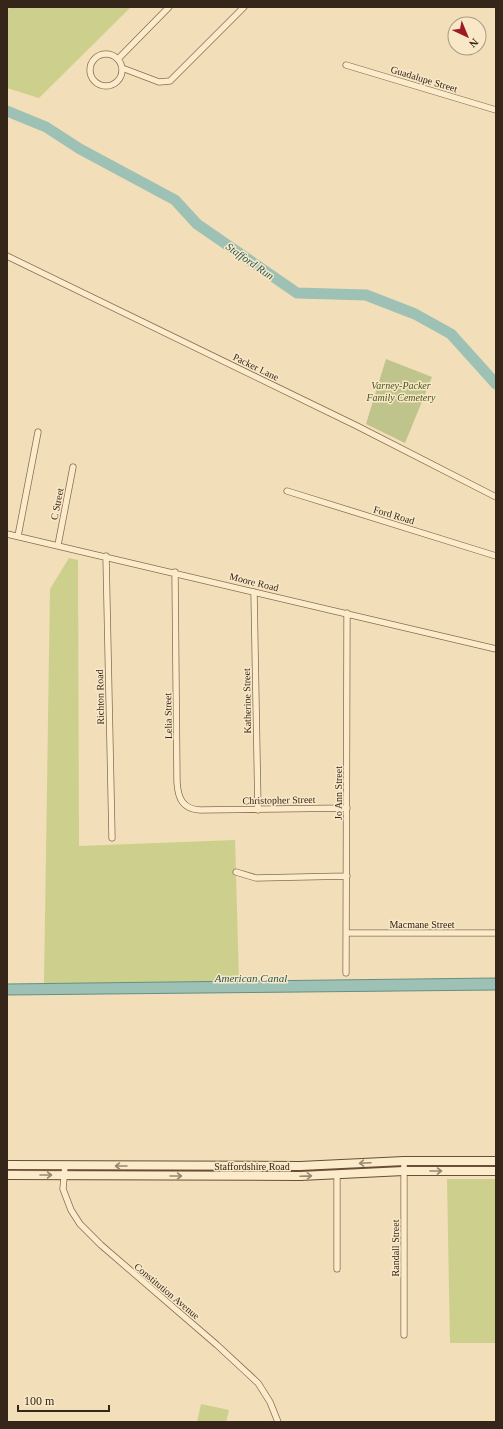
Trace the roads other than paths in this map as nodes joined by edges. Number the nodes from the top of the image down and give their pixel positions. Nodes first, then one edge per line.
1 (169, 7) edge
2 (244, 7) edge
3 (118, 59) junction
4 (346, 65) dead end
5 (122, 68) junction
6 (496, 110) edge
7 (7, 256) edge
8 (38, 432) dead end
9 (73, 467) dead end
10 (286, 491) dead end
11 (496, 498) edge
12 (7, 534) edge
13 (18, 536) junction
14 (58, 545) junction
15 (106, 556) junction
16 (496, 556) edge
17 (175, 572) junction
18 (254, 592) junction
19 (347, 613) junction
20 (496, 649) edge
21 (347, 808) junction
22 (235, 810) joint
23 (258, 810) junction
24 (112, 838) dead end
25 (236, 872) dead end
26 (347, 876) junction
27 (347, 933) junction
28 (496, 933) edge
29 (346, 973) dead end
30 (404, 1161) junction
31 (496, 1161) edge
32 (7, 1165) edge
33 (65, 1165) junction
34 (404, 1171) junction
35 (496, 1171) edge
36 (337, 1174) junction
37 (7, 1175) edge
38 (65, 1175) junction
39 (337, 1269) dead end
40 (404, 1335) dead end
41 (278, 1422) edge

1 - 3 street
2 - 5 street
3 - 5 street
3 - 5 street
4 - 6 street, Guadalupe Street
7 - 11 street, Packer Lane
8 - 13 street
9 - 14 street, C Street
10 - 16 street, Ford Road
12 - 13 street, Moore Road
13 - 14 street, Moore Road
14 - 15 street, Moore Road
15 - 17 street, Moore Road
15 - 24 street, Richton Road
17 - 18 street, Moore Road
17 - 22 street, Lelia Street
18 - 19 street, Moore Road
18 - 23 street, Katherine Street
19 - 20 street, Moore Road
19 - 21 street, Jo Ann Street
21 - 23 street, Christopher Street
21 - 26 street, Jo Ann Street
22 - 23 street, Christopher Street
25 - 26 street
26 - 27 street, Jo Ann Street
27 - 28 street, Macmane Street
27 - 29 street, Jo Ann Street
30 - 31 main road, Staffordshire Road
30 -> 33 main road, Staffordshire Road
30 - 34 street, Randall Street
32 - 33 main road, Staffordshire Road
33 - 38 street, Constitution Avenue
34 -> 35 main road, Staffordshire Road
34 - 36 main road, Staffordshire Road
34 - 40 street, Randall Street
38 -> 36 main road, Staffordshire Road
36 - 39 street
37 -> 38 main road, Staffordshire Road
38 - 41 street, Constitution Avenue

